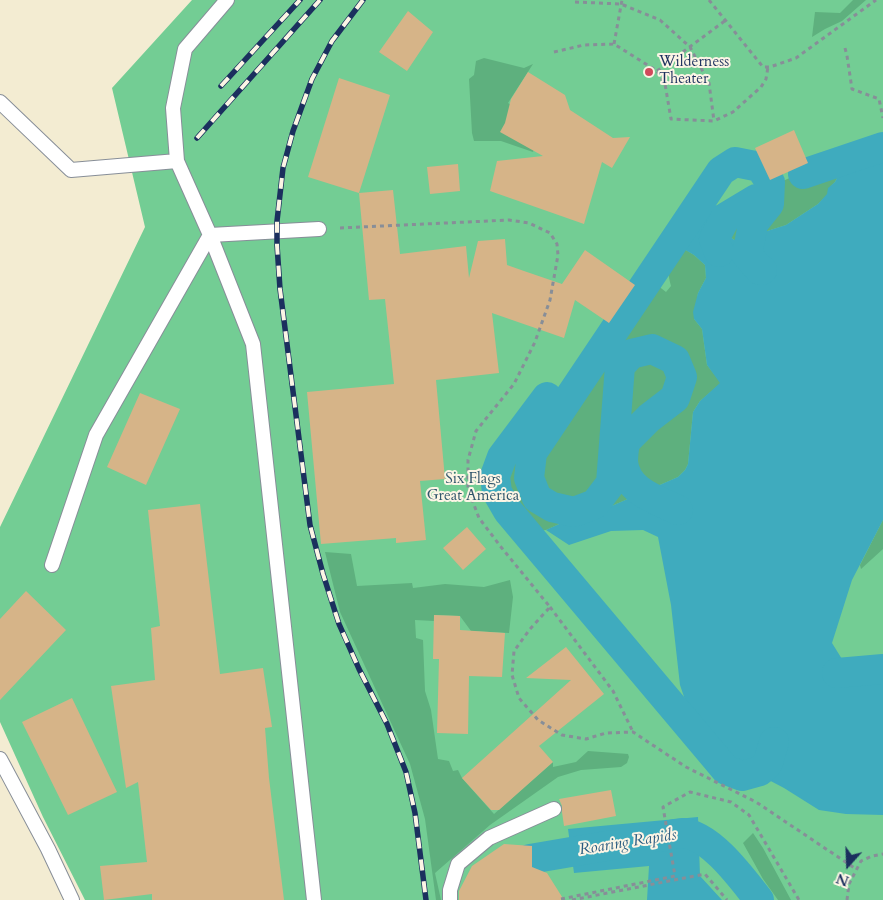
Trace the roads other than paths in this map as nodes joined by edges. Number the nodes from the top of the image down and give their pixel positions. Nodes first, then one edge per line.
1 (227, 0) edge
2 (0, 102) edge
3 (177, 161) junction
4 (319, 228) road end
5 (210, 235) junction
6 (52, 565) dead end
7 (0, 759) edge
8 (554, 809) dead end
9 (72, 900) edge
10 (314, 900) edge
11 (450, 900) edge

1 - 3 lane
2 - 3 lane
3 - 5 lane
4 - 5 lane
5 - 6 lane
5 - 10 lane
7 - 9 lane
8 - 11 lane

